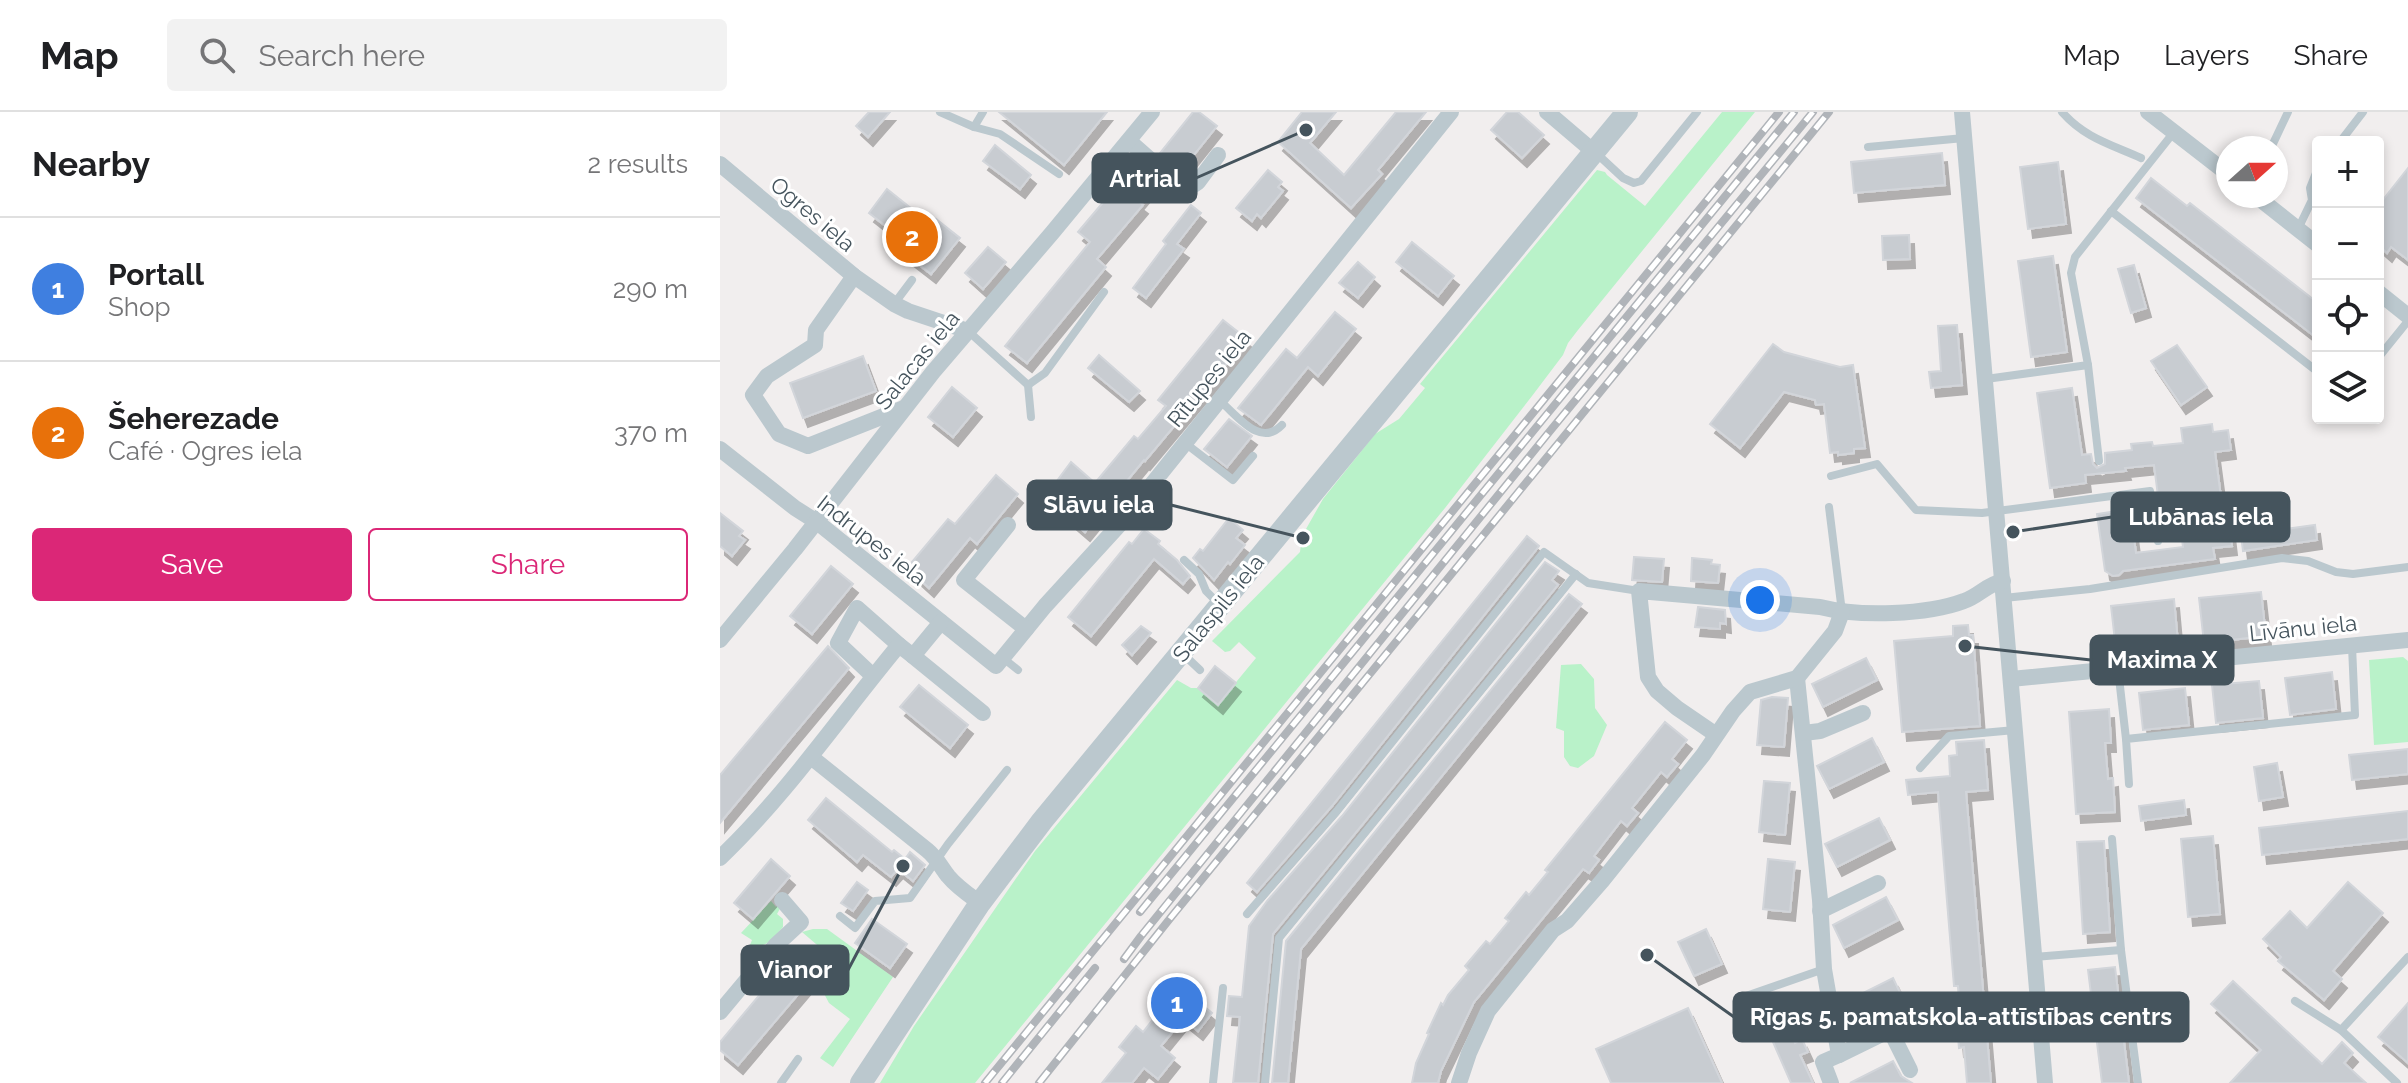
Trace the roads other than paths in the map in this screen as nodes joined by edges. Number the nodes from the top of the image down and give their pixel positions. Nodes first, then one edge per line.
1 (940, 112) edge
2 (983, 112) edge
3 (1152, 112) edge
4 (1451, 112) edge
5 (1547, 112) edge
6 (1627, 112) edge
7 (1697, 112) edge
8 (1962, 112) edge
9 (2062, 112) edge
10 (2148, 112) edge
11 (2288, 112) edge
12 (2363, 112) edge
13 (974, 127) junction
14 (2174, 132) junction
15 (2277, 136) edge
16 (2345, 136) edge
17 (1965, 138) junction
18 (1129, 141) junction
19 (1868, 147) dead end
20 (1594, 152) junction
21 (1218, 155) dead end
22 (2141, 158) dead end
23 (720, 164) edge
24 (2216, 165) edge
25 (1059, 174) dead end
26 (2312, 203) edge
27 (2271, 208) edge
28 (2111, 211) junction
29 (2298, 229) junction
30 (2312, 240) edge
31 (854, 276) junction
32 (912, 280) dead end
33 (1104, 292) dead end
34 (2384, 297) edge
35 (894, 304) junction
36 (2408, 319) edge
37 (968, 331) junction
38 (2383, 352) edge
39 (2088, 365) junction
40 (2312, 367) edge
41 (1986, 379) junction
42 (1028, 385) junction
43 (1220, 401) junction
44 (906, 407) junction
45 (1031, 417) dead end
46 (1282, 425) dead end
47 (1185, 443) junction
48 (720, 449) edge
49 (1253, 456) dead end
50 (2099, 461) dead end
51 (1831, 476) dead end
52 (1829, 507) dead end
53 (1997, 511) junction
54 (817, 522) junction
55 (1008, 525) dead end
56 (2158, 541) dead end
57 (1184, 560) dead end
58 (2408, 567) edge
59 (1576, 574) junction
60 (2003, 581) junction
61 (1639, 591) junction
62 (2004, 598) junction
63 (1220, 604) junction
64 (1842, 612) junction
65 (941, 622) junction
66 (1026, 629) junction
67 (720, 640) edge
68 (2408, 640) edge
69 (899, 645) junction
70 (2352, 645) junction
71 (1181, 652) junction
72 (913, 656) junction
73 (1000, 662) junction
74 (2118, 669) junction
75 (1018, 670) dead end
76 (1200, 670) dead end
77 (873, 676) junction
78 (1797, 678) junction
79 (2011, 679) junction
80 (1863, 713) dead end
81 (986, 715) dead end
82 (2016, 730) junction
83 (1804, 733) junction
84 (1715, 734) junction
85 (2126, 739) junction
86 (811, 757) junction
87 (1920, 768) dead end
88 (1007, 770) dead end
89 (2129, 784) dead end
90 (2112, 839) dead end
91 (720, 858) edge
92 (938, 859) junction
93 (1878, 883) dead end
94 (782, 900) dead end
95 (980, 903) junction
96 (1820, 911) junction
97 (1247, 914) dead end
98 (840, 916) dead end
99 (2121, 950) junction
100 (2034, 957) junction
101 (2408, 957) edge
102 (1824, 969) junction
103 (1223, 988) dead end
104 (1746, 996) dead end
105 (2295, 1001) dead end
106 (720, 1012) edge
107 (2341, 1030) junction
108 (1839, 1055) junction
109 (798, 1059) dead end
110 (1910, 1070) dead end
111 (781, 1083) edge
112 (861, 1083) edge
113 (1213, 1083) edge
114 (1265, 1083) edge
115 (1459, 1083) edge
116 (1831, 1083) edge
117 (2045, 1083) edge
118 (2138, 1083) edge
119 (2397, 1083) edge

1 - 13 lane
2 - 13 lane
3 - 18 street, Salacas iela
4 - 43 street, Rītupes iela
5 - 20 street
6 - 20 street, Salaspils iela
7 - 20 lane
8 - 17 street
9 - 22 lane
10 - 14 street
11 - 15 lane
12 - 16 lane
13 - 25 lane
14 - 24 street
14 - 28 lane
17 - 19 lane
17 - 41 street
18 - 21 street
18 - 37 street, Salacas iela
20 - 63 street, Salaspils iela
23 - 31 street, Ogres iela
26 - 29 lane
27 - 29 street
28 - 39 lane
28 - 40 lane
29 - 30 street
31 - 35 street, Ogres iela
31 - 44 street
32 - 35 lane
33 - 42 lane
34 - 36 street
35 - 37 street, Ogres iela
36 - 38 lane
37 - 42 lane
37 - 44 street, Salacas iela
39 - 41 lane
39 - 50 lane
41 - 53 street
42 - 45 lane
43 - 46 lane
43 - 47 street, Rītupes iela
44 - 54 street, Salacas iela
47 - 49 lane
47 - 66 street, Rītupes iela
48 - 54 street, Indrupes iela
51 - 53 lane
52 - 64 lane
53 - 56 lane
53 - 60 street
54 - 65 street, Indrupes iela
54 - 67 street, Salacas iela
55 - 66 street
57 - 63 lane
58 - 62 lane
59 - 61 lane
59 - 97 lane
59 - 114 lane
60 - 62 street
60 - 64 street
61 - 64 street
61 - 84 street
62 - 79 street
63 - 71 street, Salaspils iela
64 - 78 street
65 - 72 street
65 - 73 street, Indrupes iela
66 - 73 street, Rītupes iela
68 - 70 street, Līvānu iela
69 - 72 street
69 - 77 street
69 - 77 street
70 - 74 street, Līvānu iela
70 - 85 lane
71 - 76 lane
71 - 95 street, Salaspils iela
72 - 81 street
73 - 75 lane
74 - 79 street, Līvānu iela
74 - 85 lane
77 - 86 street
78 - 83 street
78 - 84 street
79 - 82 street
80 - 83 street
82 - 87 lane
82 - 100 street
83 - 96 street
84 - 115 street
85 - 89 lane
86 - 91 street
86 - 92 street
88 - 92 lane
90 - 99 lane
92 - 95 street
92 - 98 lane
93 - 96 street
94 - 106 street
95 - 112 street, Salaspils iela
96 - 102 street
99 - 100 lane
99 - 118 lane
100 - 117 street
101 - 107 lane
102 - 104 lane
102 - 108 street
103 - 113 lane
105 - 107 lane
107 - 119 lane
108 - 110 street
108 - 116 street
109 - 111 lane

